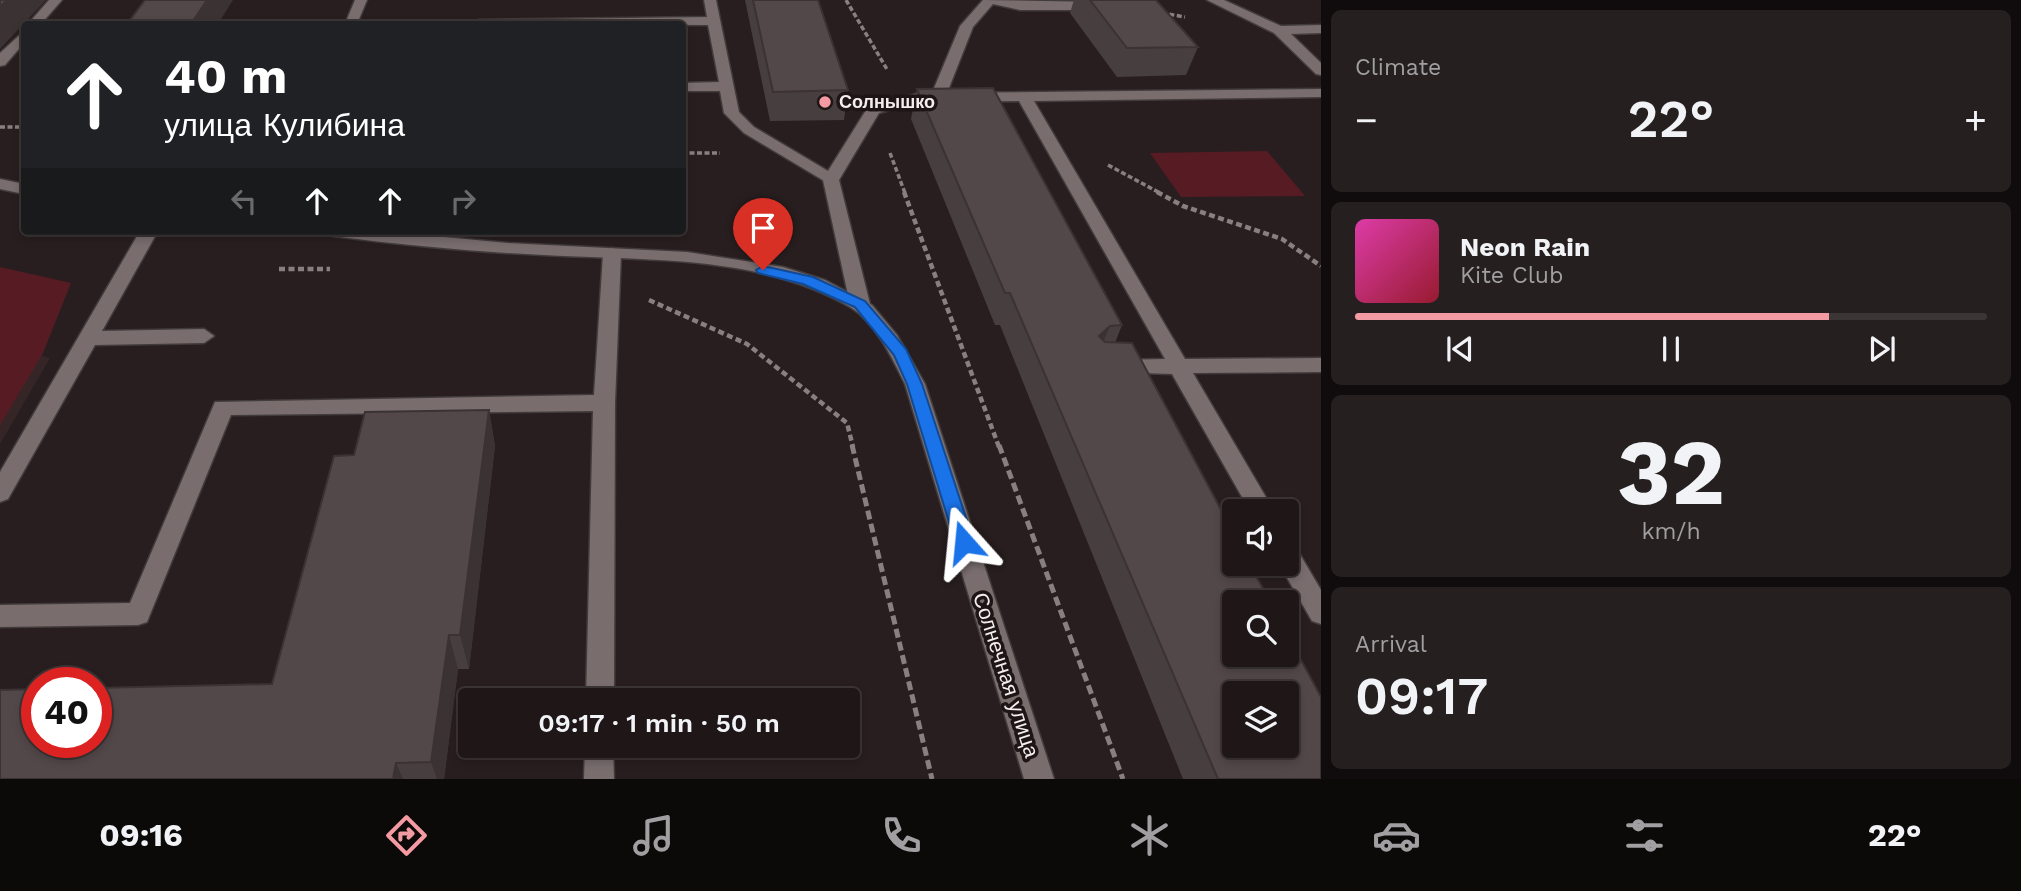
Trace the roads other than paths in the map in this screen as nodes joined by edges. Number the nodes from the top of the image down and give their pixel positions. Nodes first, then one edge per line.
1 (56, 0) edge
2 (361, 0) edge
3 (710, 0) edge
4 (990, 0) edge
5 (1213, 0) edge
6 (1018, 3) edge
7 (1114, 6) edge
8 (37, 21) edge
9 (352, 21) edge
10 (686, 21) edge
11 (713, 21) junction
12 (1321, 29) edge
13 (1279, 30) junction
14 (21, 38) edge
15 (0, 62) edge
16 (1321, 71) edge
17 (726, 86) junction
18 (686, 87) edge
19 (1320, 95) edge
20 (1024, 97) junction
21 (938, 98) junction
22 (831, 180) junction
23 (0, 184) edge
24 (21, 188) edge
25 (147, 235) edge
26 (396, 235) edge
27 (612, 254) junction
28 (860, 304) junction
29 (204, 336) dead end
30 (89, 338) junction
31 (1321, 365) edge
32 (1098, 367) edge
33 (1179, 367) junction
34 (604, 403) junction
35 (0, 493) edge
36 (1255, 499) edge
37 (1299, 575) edge
38 (1321, 613) edge
39 (0, 616) edge
40 (600, 688) edge
41 (599, 758) edge
42 (599, 779) edge
43 (1039, 779) edge

1 - 8 street
2 - 9 street
3 - 11 street
4 - 6 street
4 - 21 street
5 - 13 street
6 - 7 street
10 - 11 street
11 - 17 street
12 - 13 street
13 - 16 street
14 - 15 street
17 - 18 street
17 - 22 street
19 - 20 street
20 - 21 street
20 - 33 street
21 - 22 street
22 - 28 street, Солнечная улица
23 - 24 street
25 - 30 street
26 - 27 street
27 - 28 street
27 - 34 street
28 - 43 street, Солнечная улица
29 - 30 street
30 - 35 street
31 - 33 street
32 - 33 street
33 - 36 street
34 - 39 street
34 - 40 street
37 - 38 street
41 - 42 street

